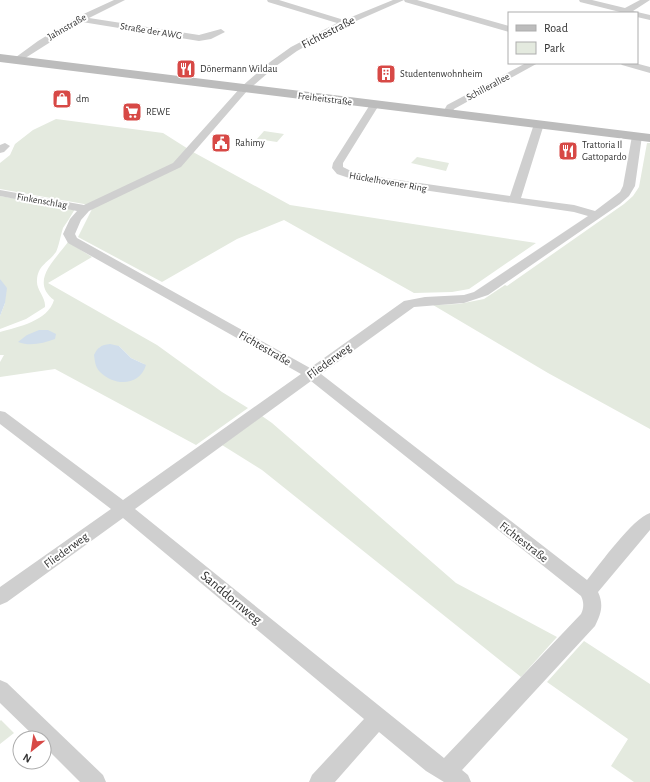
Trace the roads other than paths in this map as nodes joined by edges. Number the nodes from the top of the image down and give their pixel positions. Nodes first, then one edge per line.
1 (121, 0) edge
2 (271, 0) edge
3 (400, 0) edge
4 (408, 0) edge
5 (583, 0) edge
6 (646, 0) edge
7 (627, 12) edge
8 (638, 14) edge
9 (650, 18) edge
10 (80, 19) junction
11 (344, 23) junction
12 (508, 29) edge
13 (221, 32) dead end
14 (0, 58) edge
15 (16, 60) junction
16 (531, 64) edge
17 (629, 64) edge
18 (650, 70) edge
19 (244, 89) junction
20 (374, 105) junction
21 (447, 114) junction
22 (539, 124) junction
23 (643, 137) edge
24 (0, 146) edge
25 (0, 150) edge
26 (0, 193) edge
27 (514, 201) junction
28 (85, 209) junction
29 (597, 215) junction
30 (311, 374) junction
31 (0, 416) edge
32 (123, 508) junction
33 (650, 519) edge
34 (588, 591) junction
35 (0, 597) edge
36 (0, 689) edge
37 (378, 719) junction
38 (454, 777) edge
39 (95, 782) edge
40 (320, 782) edge

1 - 10 street, Jahnstraße
2 - 11 street
3 - 11 street, Fichtestraße
4 - 12 street
5 - 7 street
6 - 7 street
8 - 9 street
10 - 13 street, Straße der AWG
10 - 15 street, Jahnstraße
11 - 19 street, Fichtestraße
14 - 15 street, Freiheitstraße
15 - 19 street, Freiheitstraße
16 - 21 street, Schillerallee
17 - 18 street
19 - 20 street, Freiheitstraße
19 - 28 street, Fichtestraße
20 - 21 street, Freiheitstraße
20 - 27 street, Hückelhovener Ring
21 - 22 street, Freiheitstraße
22 - 23 street, Freiheitstraße
22 - 27 street
23 - 29 street, Fliederweg
24 - 25 street
26 - 28 street, Finkenschlag
27 - 29 street, Hückelhovener Ring
28 - 30 street, Fichtestraße
29 - 30 street, Fliederweg
30 - 32 street, Fliederweg
30 - 34 street, Fichtestraße
31 - 32 street, Sanddornweg
32 - 35 street, Fliederweg
32 - 37 street, Sanddornweg
33 - 34 street
34 - 38 street
36 - 39 street
37 - 38 street, Sanddornweg
37 - 40 street

